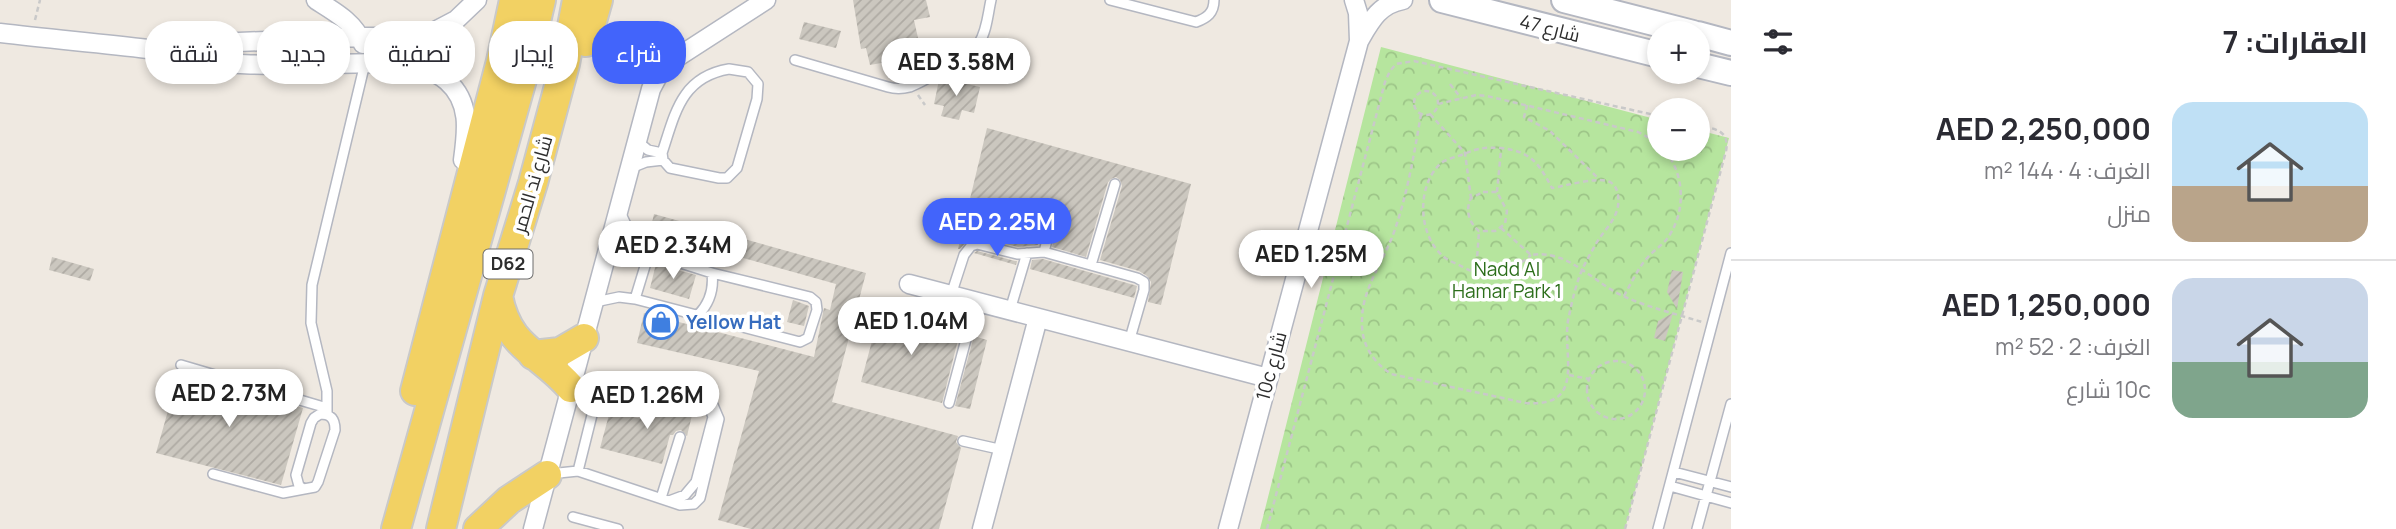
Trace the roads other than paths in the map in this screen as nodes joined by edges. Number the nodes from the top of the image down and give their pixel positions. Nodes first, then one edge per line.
1 (316, 0) edge
2 (477, 0) edge
3 (514, 0) edge
4 (541, 0) edge
5 (577, 0) edge
6 (597, 0) edge
7 (766, 0) edge
8 (991, 0) edge
9 (1214, 0) edge
10 (1354, 0) edge
11 (1403, 0) edge
12 (1442, 0) edge
13 (1563, 0) edge
14 (1115, 1) edge
15 (1647, 22) edge
16 (0, 33) edge
17 (360, 37) junction
18 (1710, 38) edge
19 (1359, 41) junction
20 (243, 42) edge
21 (1731, 43) edge
22 (145, 49) edge
23 (1647, 52) edge
24 (364, 58) edge
25 (795, 60) dead end
26 (243, 62) edge
27 (364, 63) edge
28 (364, 67) edge
29 (1710, 68) edge
30 (1731, 73) edge
31 (450, 84) edge
32 (637, 141) junction
33 (662, 157) junction
34 (630, 168) junction
35 (533, 183) junction
36 (1115, 184) dead end
37 (619, 209) junction
38 (1047, 224) dead end
39 (1044, 252) junction
40 (649, 253) junction
41 (1027, 253) junction
42 (1731, 253) edge
43 (1091, 265) junction
44 (712, 273) junction
45 (446, 274) junction
46 (909, 284) dead end
47 (951, 295) junction
48 (498, 296) junction
49 (635, 299) junction
50 (593, 302) junction
51 (976, 302) junction
52 (1010, 310) junction
53 (698, 315) junction
54 (1038, 318) junction
55 (584, 338) junction
56 (1129, 342) junction
57 (533, 355) junction
58 (181, 365) dead end
59 (1268, 378) junction
60 (584, 389) junction
61 (949, 403) dead end
62 (1731, 404) edge
63 (327, 411) junction
64 (680, 437) dead end
65 (963, 441) dead end
66 (1003, 450) junction
67 (578, 471) junction
68 (1674, 472) junction
69 (213, 474) dead end
70 (547, 475) junction
71 (1710, 482) junction
72 (1670, 486) junction
73 (1731, 488) edge
74 (304, 489) junction
75 (1706, 496) junction
76 (665, 500) junction
77 (1731, 503) edge
78 (573, 517) dead end
79 (379, 529) edge
80 (396, 529) edge
81 (441, 529) edge
82 (478, 529) edge
83 (533, 529) edge
84 (618, 529) edge
85 (982, 529) edge
86 (1228, 529) edge
87 (1658, 529) edge
88 (1697, 529) edge

1 - 17 street
2 - 17 street
3 - 45 main road
4 - 80 main road
5 - 35 main road, شارع ند الحمر / D62
6 - 35 main road
7 - 32 street
8 - 25 lane
9 - 14 lane
10 - 19 street, 10c شارع
11 - 19 street, 10c شارع
12 - 23 street, شارع 47
13 - 15 street, شارع 47
16 - 22 street
17 - 20 street
17 - 24 street
18 - 21 street, شارع 47
19 - 59 street, 10c شارع
26 - 27 street
28 - 63 lane
29 - 30 street
31 - 45 street
32 - 33 lane
32 - 34 street
33 - 33 lane
33 - 34 lane
34 - 37 street
35 - 48 main road, شارع ند الحمر / D62
36 - 43 lane
37 - 40 lane
37 - 50 street
38 - 39 lane
39 - 41 lane
39 - 43 lane
40 - 44 lane
40 - 49 lane
41 - 47 lane
41 - 52 lane
42 - 68 lane
43 - 56 lane
44 - 53 lane
44 - 53 lane
45 - 79 main road
46 - 47 street
47 - 51 street
48 - 57 main road
48 - 81 main road, شارع ند الحمر / D62
49 - 50 lane
49 - 53 lane
50 - 55 street
51 - 52 street
51 - 61 lane
52 - 54 street
54 - 56 street
54 - 66 street
55 - 57 main road
55 - 60 street
56 - 59 street
57 - 60 main road
58 - 63 lane
59 - 86 street, 10c شارع
60 - 67 lane
60 - 70 street
60 - 76 lane
62 - 71 lane
63 - 74 lane
63 - 74 lane
64 - 76 lane
65 - 66 lane
66 - 85 street
67 - 70 lane
67 - 76 lane
68 - 71 lane
68 - 72 lane
69 - 74 lane
70 - 82 main road
70 - 83 street
71 - 73 lane
71 - 75 lane
72 - 75 lane
72 - 87 lane
75 - 77 lane
75 - 88 lane
78 - 84 lane

